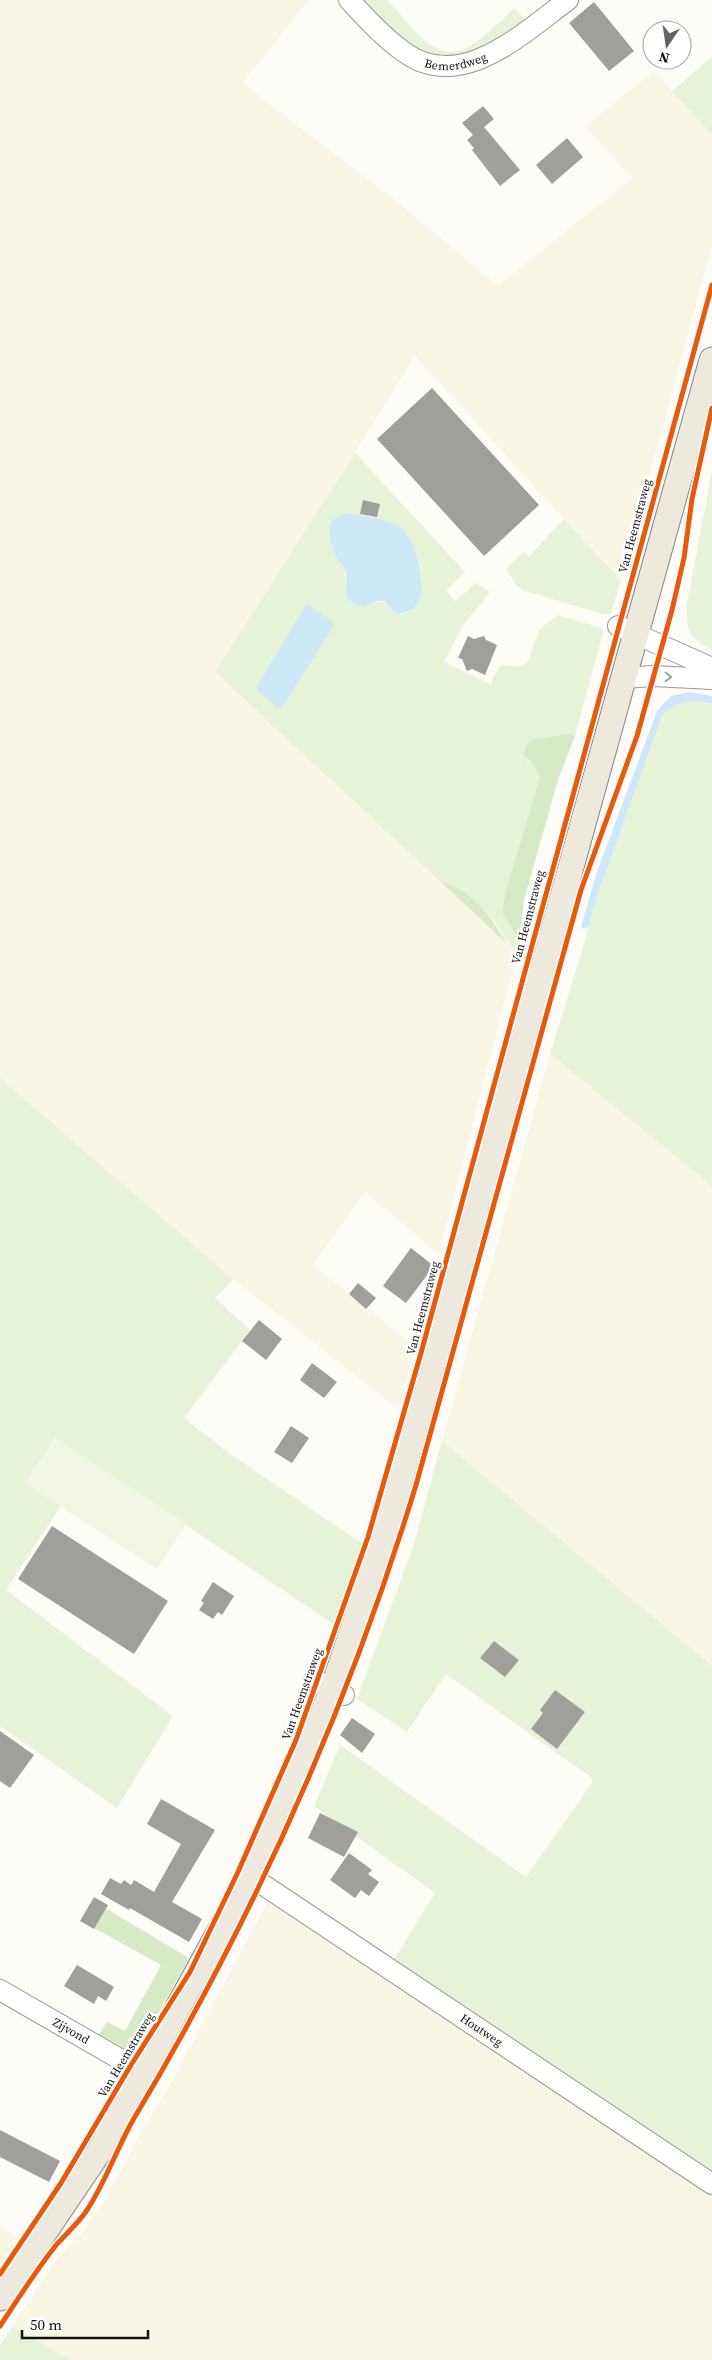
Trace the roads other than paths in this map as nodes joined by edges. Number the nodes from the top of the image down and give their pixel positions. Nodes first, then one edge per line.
1 (349, 0) edge
2 (568, 0) edge
3 (712, 360) edge
4 (628, 630) junction
5 (712, 668) edge
6 (625, 678) junction
7 (712, 679) edge
8 (250, 1876) junction
9 (0, 1990) edge
10 (144, 2073) junction
11 (712, 2184) edge
12 (0, 2298) edge

1 - 2 street, Bemerdweg
3 - 4 main road, Van Heemstraweg
4 - 5 street
4 - 6 main road, Van Heemstraweg
6 -> 7 street
6 - 8 main road, Van Heemstraweg
8 - 10 main road, Van Heemstraweg
8 - 11 street, Houtweg
9 - 10 street, Zijvond
10 - 12 main road, Van Heemstraweg

